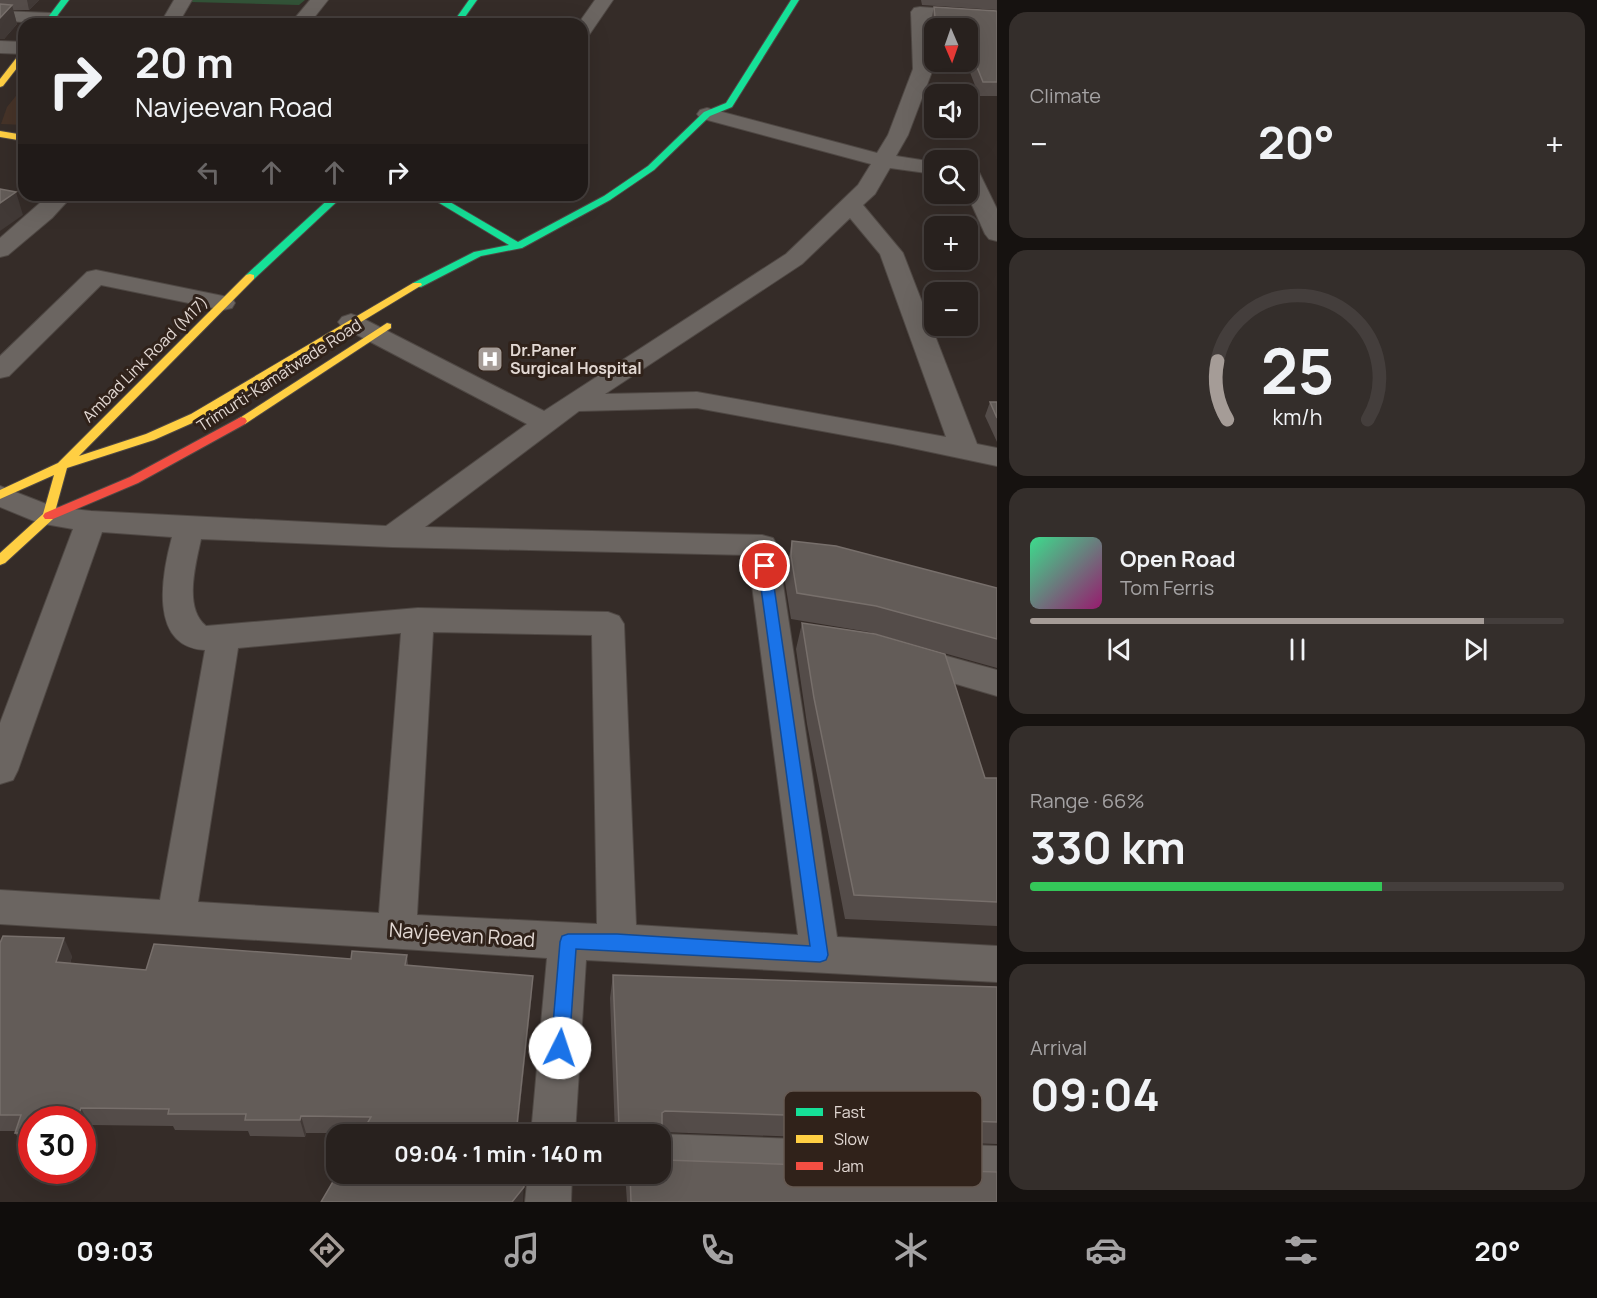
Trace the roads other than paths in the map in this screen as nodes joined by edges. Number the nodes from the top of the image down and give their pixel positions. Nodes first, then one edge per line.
1 (65, 0) edge
2 (183, 0) edge
3 (319, 0) edge
4 (473, 0) edge
5 (604, 0) edge
6 (795, 0) edge
7 (0, 16) edge
8 (997, 17) edge
9 (20, 18) edge
10 (51, 18) edge
11 (173, 18) edge
12 (304, 18) edge
13 (460, 18) edge
14 (588, 23) edge
15 (0, 47) edge
16 (18, 48) edge
17 (18, 62) edge
18 (0, 84) edge
19 (705, 108) junction
20 (0, 134) edge
21 (18, 137) edge
22 (883, 161) junction
23 (924, 167) edge
24 (978, 174) edge
25 (997, 177) edge
26 (978, 194) edge
27 (56, 201) edge
28 (333, 201) edge
29 (446, 201) edge
30 (851, 205) junction
31 (997, 234) edge
32 (518, 246) junction
33 (0, 250) edge
34 (499, 266) dead end
35 (223, 303) junction
36 (405, 317) dead end
37 (362, 328) junction
38 (0, 369) edge
39 (573, 403) junction
40 (546, 423) junction
41 (965, 450) junction
42 (997, 457) edge
43 (62, 466) junction
44 (0, 495) edge
45 (49, 516) junction
46 (91, 521) junction
47 (189, 528) junction
48 (392, 537) junction
49 (762, 545) junction
50 (795, 552) edge
51 (0, 560) edge
52 (418, 620) junction
53 (774, 631) junction
54 (224, 637) junction
55 (809, 637) edge
56 (878, 649) edge
57 (997, 683) edge
58 (0, 770) edge
59 (0, 907) edge
60 (176, 918) junction
61 (397, 931) junction
62 (568, 942) junction
63 (617, 942) junction
64 (820, 955) junction
65 (997, 964) edge
66 (554, 1124) edge
67 (671, 1156) edge
68 (784, 1160) edge
69 (982, 1167) edge
70 (997, 1168) edge
71 (549, 1184) edge
72 (548, 1202) edge

1 - 10 street
2 - 11 street
3 - 12 street
4 - 13 street
5 - 14 street
6 - 19 street, Trimurti-Kamatwade Road
7 - 9 street
8 - 22 street
15 - 16 street
17 - 18 street
19 - 22 street
19 - 32 street, Trimurti-Kamatwade Road
20 - 21 street
22 - 23 street
22 - 30 street
24 - 25 street
26 - 31 street
27 - 33 street
28 - 35 street, Ambad Link Road (M17)
29 - 32 street
30 - 39 street
30 - 41 street
32 - 34 street, Trimurti-Kamatwade Road
32 - 37 street, Trimurti-Kamatwade Road
35 - 38 street
35 - 43 street, Ambad Link Road (M17)
36 - 37 street, Trimurti-Kamatwade Road
37 - 40 street
37 - 43 street, Trimurti-Kamatwade Road
37 - 45 street, Trimurti-Kamatwade Road
39 - 40 street
39 - 41 street
40 - 48 street
41 - 42 street
43 - 44 street
43 - 45 street
44 - 45 street
45 - 46 street
45 - 51 street
46 - 47 street
46 - 58 street
47 - 48 street
47 - 54 street
48 - 49 street
49 - 50 street
49 - 53 street
52 - 54 street
52 - 61 street
52 - 63 street
53 - 55 street
53 - 64 street
54 - 60 street
56 - 57 street
59 - 60 street, Navjeevan Road
60 - 61 street, Navjeevan Road
61 - 62 street, Navjeevan Road
62 - 63 street, Navjeevan Road
62 - 66 street
63 - 64 street, Navjeevan Road
64 - 65 street, Navjeevan Road
67 - 68 street
69 - 70 street
71 - 72 street

